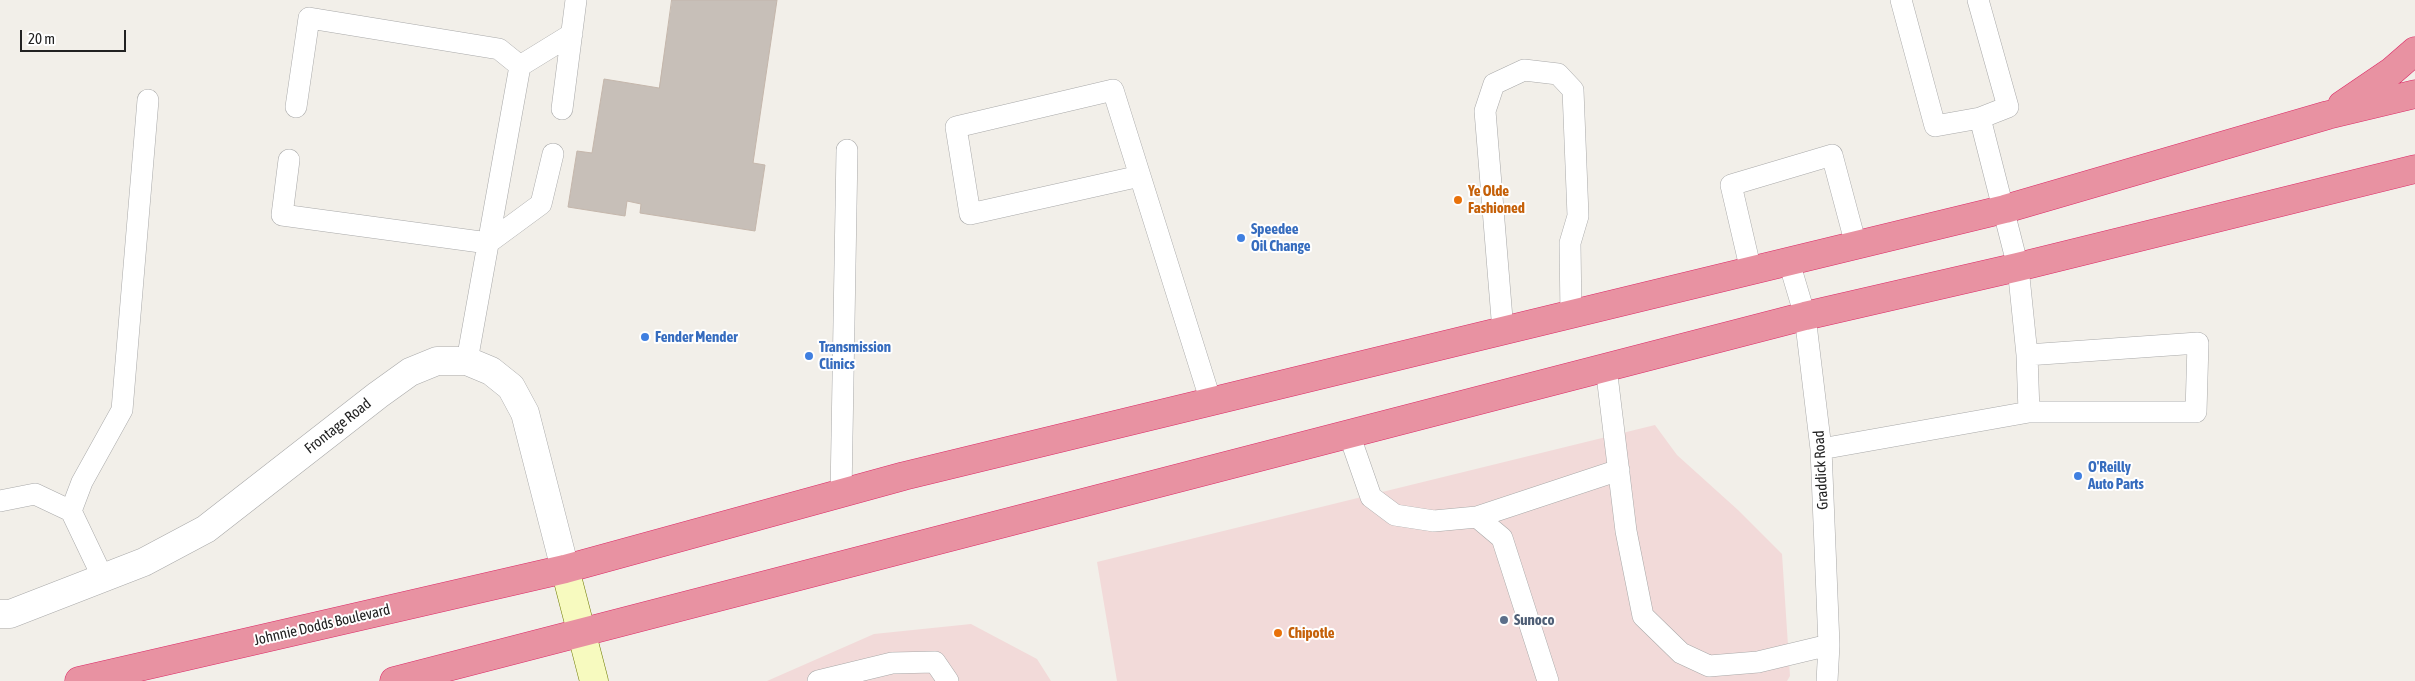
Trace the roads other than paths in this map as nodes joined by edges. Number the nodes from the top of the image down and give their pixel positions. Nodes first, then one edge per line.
1 (576, 0) edge
2 (1901, 0) edge
3 (1978, 0) edge
4 (572, 34) junction
5 (2415, 51) edge
6 (520, 66) junction
7 (2415, 94) edge
8 (148, 100) dead end
9 (296, 107) dead end
10 (562, 109) dead end
11 (2328, 115) junction
12 (1980, 118) junction
13 (847, 150) dead end
14 (553, 154) dead end
15 (289, 160) dead end
16 (2415, 169) edge
17 (1140, 176) junction
18 (2004, 209) junction
19 (488, 243) junction
20 (1856, 245) junction
21 (1789, 262) junction
22 (2018, 267) junction
23 (1751, 271) junction
24 (1571, 315) junction
25 (1805, 316) junction
26 (1503, 331) junction
27 (2027, 355) junction
28 (467, 361) junction
29 (1606, 367) junction
30 (1211, 402) junction
31 (2029, 412) junction
32 (1350, 434) junction
33 (1821, 449) junction
34 (1619, 470) junction
35 (841, 494) junction
36 (0, 501) edge
37 (71, 511) junction
38 (1477, 517) junction
39 (566, 569) junction
40 (103, 578) junction
41 (0, 614) edge
42 (582, 633) junction
43 (1828, 645) junction
44 (1702, 674) edge
45 (79, 681) edge
46 (394, 681) edge
47 (594, 681) edge
48 (818, 681) edge
49 (948, 681) edge
50 (1548, 681) edge
51 (1827, 681) edge

1 - 4 lane
2 - 12 lane
3 - 12 lane
4 - 6 lane
4 - 10 lane
5 - 11 highway
6 - 9 lane
6 - 19 lane
7 - 11 highway, Johnnie Dodds Boulevard
8 - 37 lane
11 - 18 highway, Johnnie Dodds Boulevard
12 - 18 lane
13 - 35 lane
14 - 19 lane
15 - 19 lane
16 - 22 highway
17 - 17 lane
17 - 30 lane
18 - 20 highway, Johnnie Dodds Boulevard
18 - 22 lane
19 - 28 lane
20 - 21 highway, Johnnie Dodds Boulevard
20 - 23 lane
21 - 23 highway, Johnnie Dodds Boulevard
21 - 25 lane, Graddick Road
22 - 25 highway
22 - 27 lane
23 - 24 highway, Johnnie Dodds Boulevard
24 - 26 highway, Johnnie Dodds Boulevard
24 - 26 lane
25 - 29 highway
25 - 33 lane, Graddick Road
26 - 30 highway, Johnnie Dodds Boulevard
27 - 31 lane
27 - 31 lane
28 - 39 street, Frontage Road
28 - 40 street, Frontage Road
29 - 32 highway
29 - 34 lane
30 - 35 highway, Johnnie Dodds Boulevard
31 - 33 lane
32 - 38 lane
32 - 42 highway
33 - 43 lane, Graddick Road
34 - 38 lane
34 - 44 lane
35 - 39 highway, Johnnie Dodds Boulevard
36 - 37 lane
37 - 40 lane
38 - 50 lane
39 - 42 street
39 - 45 highway, Johnnie Dodds Boulevard
40 - 41 street, Frontage Road
42 - 46 highway
42 - 47 street
43 - 44 lane
43 - 51 lane, Graddick Road
48 - 49 lane

